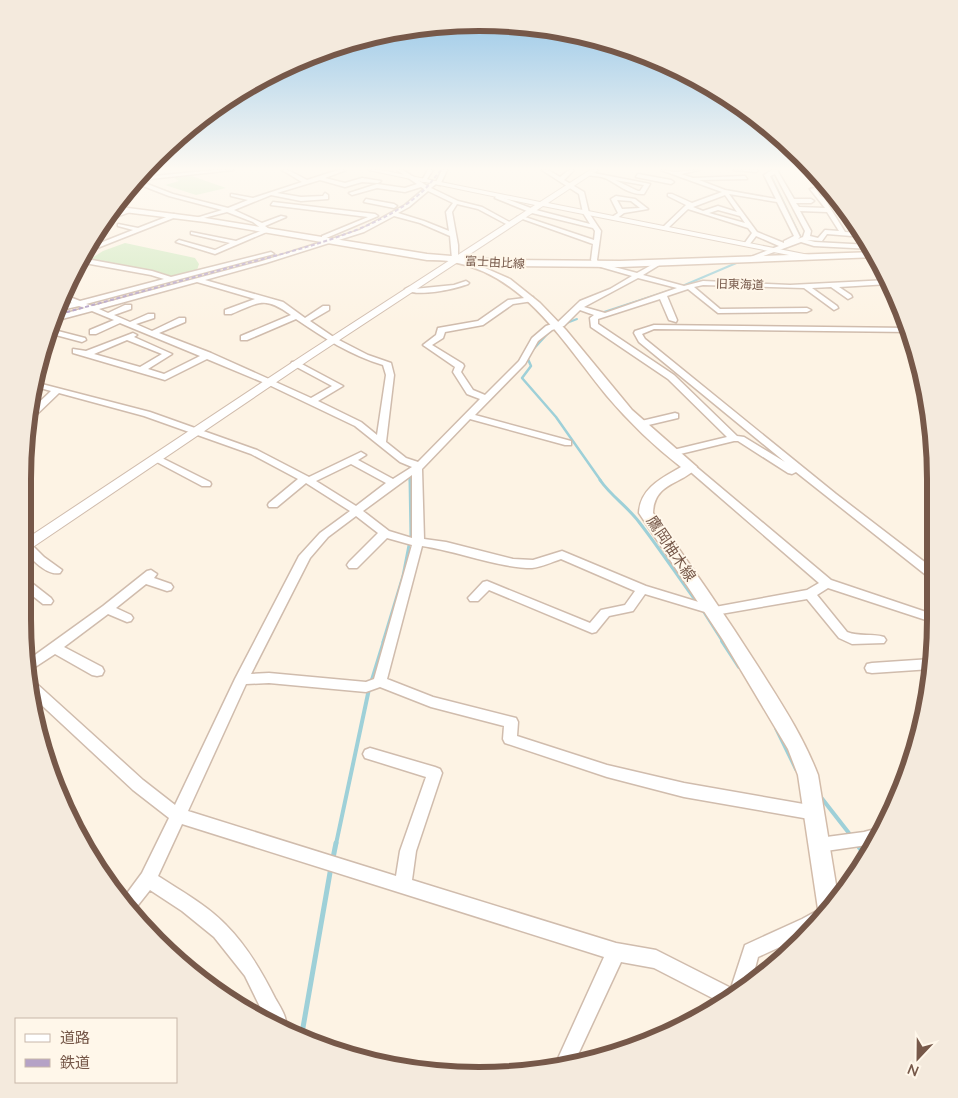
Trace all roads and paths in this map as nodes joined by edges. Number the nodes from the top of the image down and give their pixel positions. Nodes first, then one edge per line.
1 (161, 221) edge
2 (215, 221) edge
3 (251, 221) edge
4 (276, 221) edge
5 (362, 221) edge
6 (381, 221) edge
7 (419, 221) edge
8 (451, 221) edge
9 (502, 221) edge
10 (514, 221) edge
11 (532, 221) edge
12 (569, 221) edge
13 (592, 221) edge
14 (631, 221) edge
15 (673, 221) edge
16 (731, 221) edge
17 (747, 221) edge
18 (790, 221) edge
19 (803, 221) edge
20 (836, 221) edge
21 (510, 224) junction
22 (120, 225) dead end
23 (596, 227) junction
24 (751, 227) junction
25 (265, 228) junction
26 (665, 228) junction
27 (139, 230) junction
28 (193, 233) dead end
29 (755, 233) junction
30 (844, 233) junction
31 (854, 234) edge
32 (453, 235) junction
33 (208, 236) junction
34 (318, 239) junction
35 (803, 239) junction
36 (179, 242) dead end
37 (329, 242) junction
38 (236, 243) junction
39 (596, 243) junction
40 (746, 244) junction
41 (190, 245) junction
42 (783, 245) junction
43 (97, 246) edge
44 (862, 246) edge
45 (774, 250) junction
46 (867, 255) edge
47 (260, 256) junction
48 (809, 257) junction
49 (455, 259) junction
50 (750, 259) junction
51 (268, 260) junction
52 (88, 261) edge
53 (659, 263) junction
54 (596, 264) junction
55 (637, 276) junction
56 (171, 279) junction
57 (199, 280) junction
58 (466, 282) dead end
59 (882, 283) edge
60 (805, 286) junction
61 (834, 286) junction
62 (686, 287) junction
63 (409, 289) junction
64 (664, 296) junction
65 (848, 297) dead end
66 (69, 299) edge
67 (262, 299) junction
68 (530, 299) junction
69 (80, 303) junction
70 (632, 306) junction
71 (65, 307) edge
72 (128, 307) dead end
73 (578, 307) junction
74 (326, 308) dead end
75 (834, 308) dead end
76 (94, 309) junction
77 (807, 310) dead end
78 (228, 312) dead end
79 (641, 313) dead end
80 (108, 315) junction
81 (600, 315) junction
82 (151, 316) dead end
83 (296, 316) junction
84 (62, 317) edge
85 (121, 320) junction
86 (182, 320) dead end
87 (673, 320) dead end
88 (305, 321) junction
89 (130, 324) junction
90 (558, 326) junction
91 (901, 330) edge
92 (93, 332) dead end
93 (149, 332) junction
94 (56, 333) edge
95 (128, 338) junction
96 (244, 338) dead end
97 (82, 340) dead end
98 (332, 340) junction
99 (76, 351) dead end
100 (86, 354) junction
101 (208, 355) junction
102 (295, 364) junction
103 (141, 370) junction
104 (270, 382) junction
105 (42, 386) edge
106 (58, 389) junction
107 (486, 398) junction
108 (310, 402) junction
109 (37, 409) edge
110 (468, 416) junction
111 (675, 416) dead end
112 (640, 424) junction
113 (196, 431) junction
114 (734, 438) junction
115 (381, 442) junction
116 (568, 443) dead end
117 (672, 453) junction
118 (361, 456) dead end
119 (156, 458) junction
120 (351, 460) junction
121 (690, 467) junction
122 (417, 468) junction
123 (404, 476) joint
124 (307, 480) junction
125 (392, 483) junction
126 (206, 484) dead end
127 (832, 496) junction
128 (273, 505) dead end
129 (356, 510) junction
130 (385, 533) junction
131 (418, 542) junction
132 (31, 543) edge
133 (31, 551) edge
134 (353, 565) dead end
135 (56, 570) dead end
136 (927, 570) edge
137 (827, 583) junction
138 (167, 587) dead end
139 (31, 588) edge
140 (642, 589) junction
141 (810, 594) junction
142 (474, 598) dead end
143 (47, 601) dead end
144 (108, 609) junction
145 (715, 611) junction
146 (927, 616) edge
147 (127, 618) dead end
148 (880, 640) dead end
149 (54, 647) junction
150 (34, 663) edge
151 (924, 664) edge
152 (872, 668) dead end
153 (97, 671) dead end
154 (242, 679) junction
155 (375, 684) junction
156 (38, 693) edge
157 (370, 754) dead end
158 (814, 813) junction
159 (177, 815) junction
160 (868, 841) edge
161 (819, 845) junction
162 (148, 880) junction
163 (403, 886) junction
164 (828, 900) edge
165 (132, 901) edge
166 (805, 927) edge
167 (616, 952) junction
168 (743, 980) edge
169 (724, 994) edge
170 (275, 1018) edge
171 (567, 1058) edge

1 - 27 street
2 - 25 main road, 富士由比線
3 - 25 street
4 - 25 street
5 - 34 street
6 - 37 street
7 - 32 street
8 - 32 street
9 - 21 street
10 - 21 street
11 - 39 street
12 - 23 street
13 - 23 street
14 - 26 street
15 - 26 street
16 - 24 street
17 - 24 street
18 - 42 street
19 - 35 street
20 - 30 street
21 - 49 street
22 - 27 street
23 - 39 street
24 - 29 street
25 - 34 main road, 富士由比線
25 - 38 street
26 - 40 street
27 - 43 street
28 - 33 street
29 - 40 street
29 - 42 street
30 - 31 street
30 - 35 street
32 - 49 street
33 - 38 street
33 - 41 street
34 - 37 main road, 富士由比線
34 - 47 street
35 - 42 street
35 - 44 street
36 - 41 street
37 - 49 main road, 富士由比線
37 - 51 street
38 - 41 street
39 - 54 street
40 - 45 street
42 - 45 street
45 - 48 street
45 - 50 street
46 - 48 main road, 富士由比線
47 - 51 street
47 - 56 street
48 - 50 main road, 富士由比線
49 - 54 main road, 富士由比線
49 - 63 street
49 - 68 main road
50 - 53 main road, 富士由比線
51 - 57 street
52 - 56 street
53 - 54 main road, 富士由比線
53 - 55 street
54 - 55 street, 旧東海道
55 - 62 street, 旧東海道
55 - 73 street
56 - 69 street
57 - 67 street
57 - 76 street
58 - 63 street
59 - 61 street, 旧東海道
60 - 61 street, 旧東海道
60 - 62 street, 旧東海道
60 - 75 street
61 - 65 street
62 - 64 street
62 - 77 street
63 - 98 street
64 - 70 street
64 - 87 street
66 - 69 street
67 - 78 street
67 - 83 street
68 - 90 main road
68 - 107 street
69 - 71 street
69 - 76 street
70 - 79 street
70 - 81 street
72 - 80 street
73 - 81 street
73 - 90 street
74 - 88 street
76 - 80 street
76 - 84 street
80 - 85 street
81 - 114 street
82 - 89 street
83 - 88 street
83 - 96 street
85 - 89 street
85 - 92 street
86 - 93 street
88 - 98 street
89 - 93 street
90 - 107 street
90 - 112 main road
91 - 127 street
93 - 95 street
93 - 101 street
94 - 97 street
95 - 100 street
95 - 103 street
98 - 102 street
98 - 115 street
99 - 100 street
100 - 103 street
101 - 103 street
101 - 104 street
102 - 104 street
102 - 108 street
104 - 108 street
104 - 113 street
105 - 106 street
106 - 109 street
106 - 113 street
107 - 110 street
108 - 115 street
110 - 116 street
110 - 122 street
111 - 112 street
112 - 117 main road
113 - 119 street
113 - 124 street
114 - 117 street
114 - 127 street
115 - 122 street
117 - 121 main road
118 - 120 street
119 - 126 street
119 - 132 street
120 - 124 street
120 - 125 street
121 - 137 street
121 - 145 main road, 鷹岡柚木線
122 - 123 street
122 - 131 street
123 - 125 street
124 - 128 street
124 - 129 street
125 - 129 street
127 - 136 street
129 - 130 street
129 - 154 street
130 - 131 street
130 - 134 street
131 - 140 street
131 - 155 street
133 - 135 street
137 - 141 street
137 - 146 street
138 - 144 street
139 - 143 street
140 - 142 street
140 - 145 street
141 - 145 street
141 - 148 street
144 - 147 street
144 - 149 street
145 - 158 main road, 鷹岡柚木線
149 - 150 street
149 - 153 street
151 - 152 street
154 - 155 street
154 - 159 street
155 - 158 street
156 - 159 street
157 - 163 street
158 - 161 main road, 鷹岡柚木線
159 - 162 street
159 - 163 street
160 - 161 street
161 - 164 main road, 鷹岡柚木線
162 - 165 street
162 - 170 street
163 - 167 street
166 - 168 street
167 - 169 street
167 - 171 street

